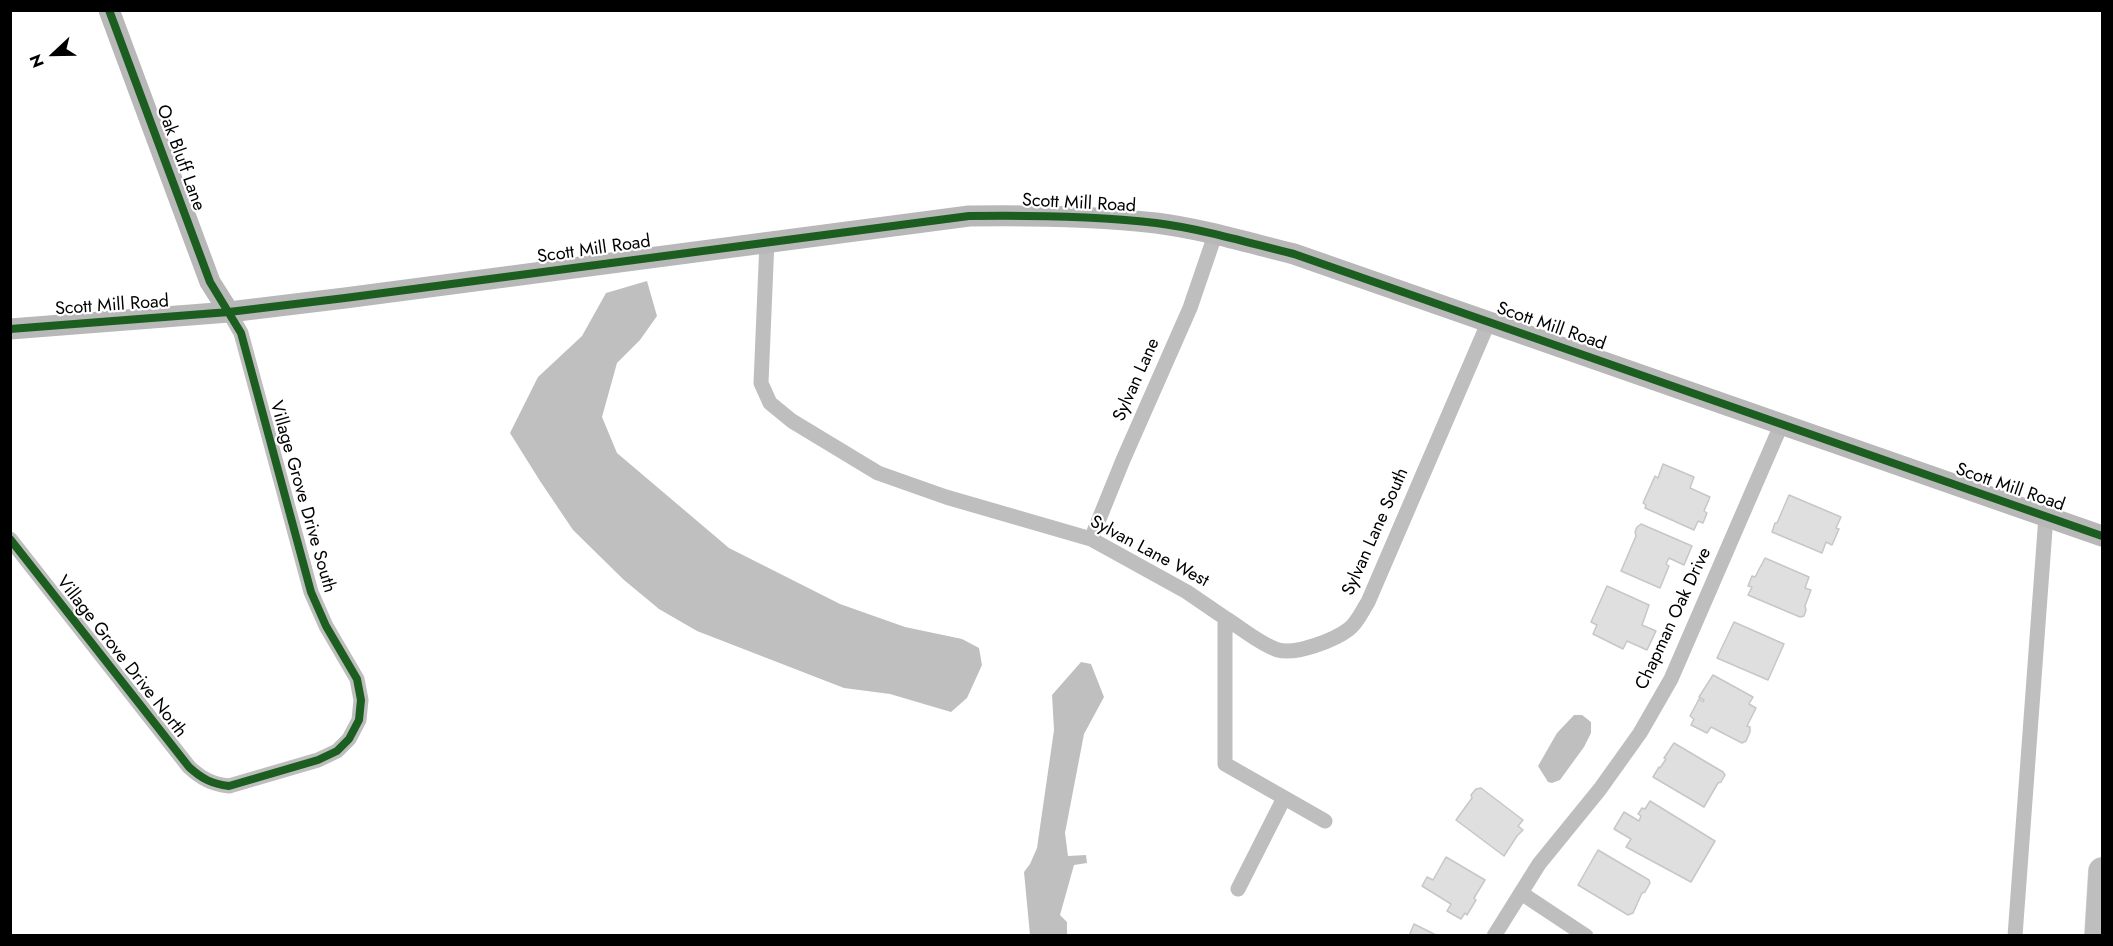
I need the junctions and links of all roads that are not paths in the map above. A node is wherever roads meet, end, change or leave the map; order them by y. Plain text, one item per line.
1 (109, 10) edge
2 (1215, 235) junction
3 (767, 241) junction
4 (228, 312) junction
5 (1489, 321) junction
6 (10, 329) edge
7 (1782, 423) junction
8 (2046, 516) junction
9 (2103, 536) edge
10 (10, 539) edge
11 (1091, 539) junction
12 (1225, 618) junction
13 (216, 784) joint
14 (1284, 798) junction
15 (1325, 821) dead end
16 (2103, 872) edge
17 (1238, 889) dead end
18 (1521, 893) junction
19 (1494, 936) edge
20 (1586, 936) edge
21 (2015, 936) edge
22 (2098, 936) edge

1 - 4 street, Oak Bluff Lane
2 - 3 street, Scott Mill Road
2 - 5 street, Scott Mill Road
2 - 11 street, Sylvan Lane
3 - 4 street, Scott Mill Road
3 - 11 street, Sylvan Lane West
4 - 6 street, Scott Mill Road
4 - 13 street, Village Grove Drive South
5 - 7 street, Scott Mill Road
5 - 12 street, Sylvan Lane South
7 - 8 street, Scott Mill Road
7 - 18 street, Chapman Oak Drive
8 - 9 street, Scott Mill Road
8 - 21 street
10 - 13 street, Village Grove Drive North
11 - 12 street, Sylvan Lane West
12 - 14 street
14 - 15 street
14 - 17 street
16 - 22 highway
18 - 19 street, Chapman Oak Drive
18 - 20 street

